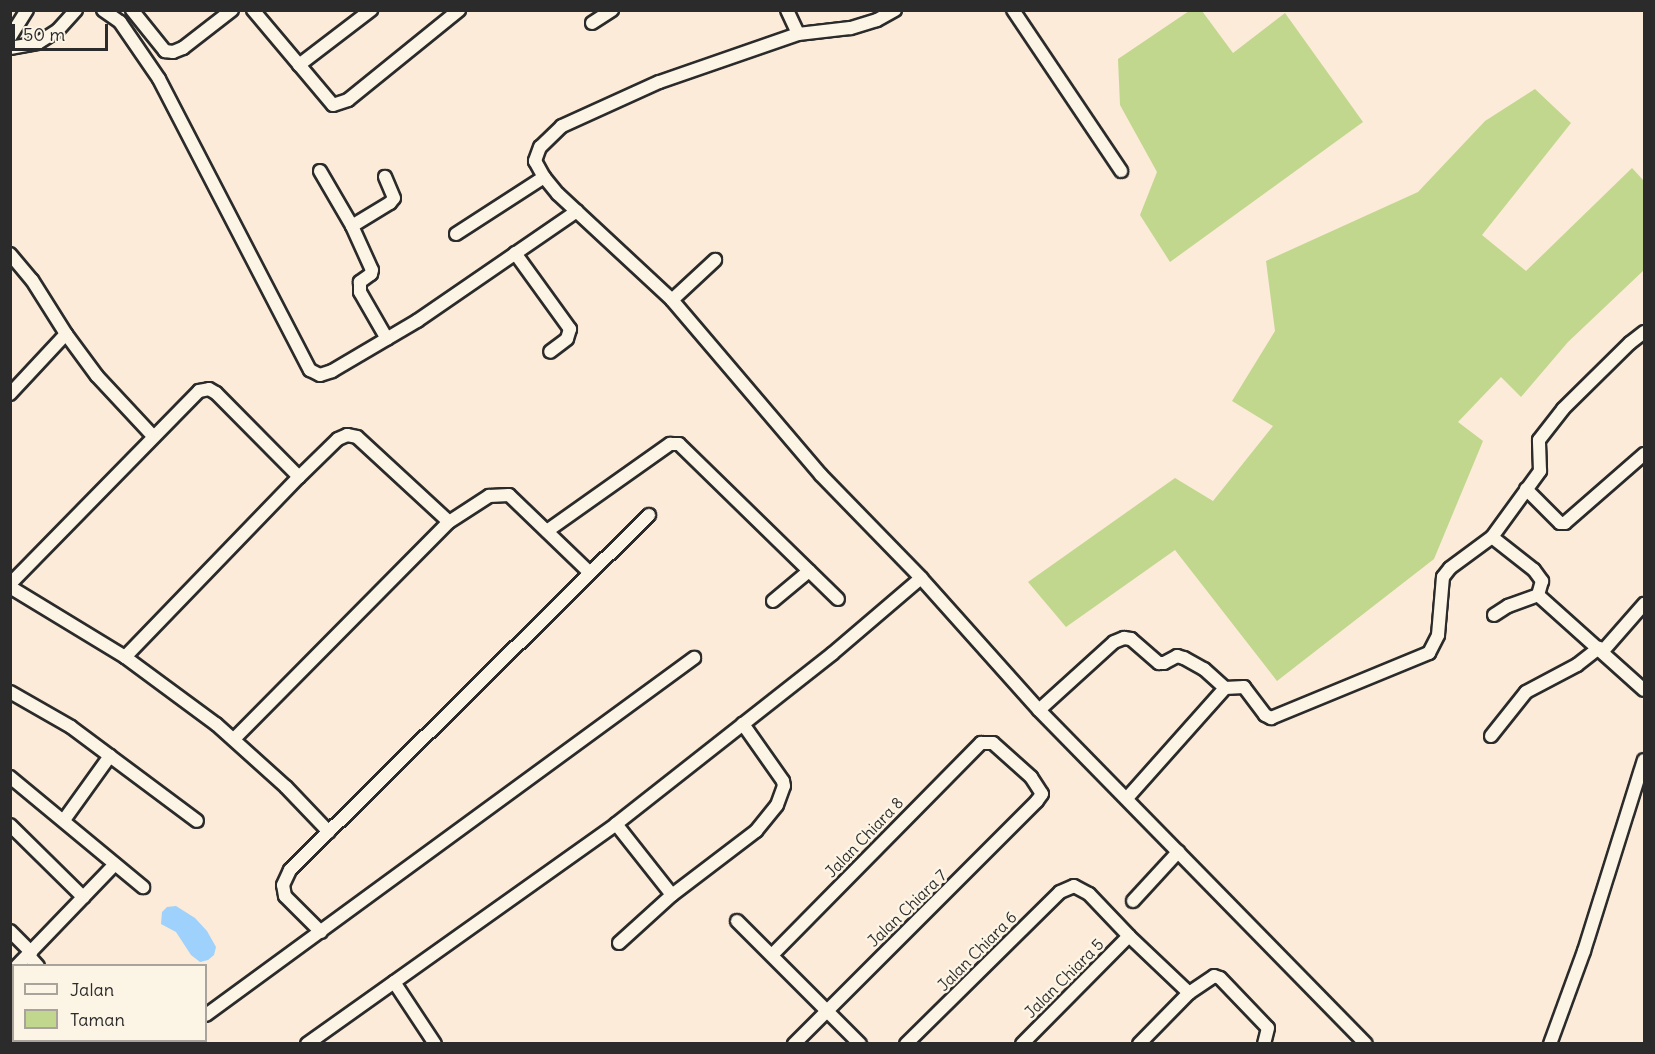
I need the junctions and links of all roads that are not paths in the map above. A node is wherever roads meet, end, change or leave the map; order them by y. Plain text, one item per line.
1 (27, 10) edge
2 (76, 10) edge
3 (104, 10) edge
4 (132, 10) edge
5 (232, 10) edge
6 (253, 10) edge
7 (371, 10) edge
8 (459, 10) edge
9 (612, 10) edge
10 (788, 10) edge
11 (895, 10) edge
12 (1013, 10) edge
13 (592, 23) dead end
14 (798, 34) junction
15 (10, 37) edge
16 (10, 48) edge
17 (299, 65) junction
18 (320, 171) dead end
19 (1121, 171) dead end
20 (386, 177) dead end
21 (544, 177) junction
22 (577, 211) junction
23 (352, 226) junction
24 (456, 234) dead end
25 (515, 253) junction
26 (10, 254) edge
27 (715, 260) dead end
28 (672, 300) junction
29 (1644, 332) edge
30 (66, 334) junction
31 (387, 339) junction
32 (550, 352) dead end
33 (10, 394) edge
34 (153, 436) junction
35 (1644, 454) edge
36 (299, 477) junction
37 (1526, 489) junction
38 (648, 515) dead end
39 (449, 522) junction
40 (547, 531) junction
41 (1492, 537) junction
42 (809, 572) junction
43 (590, 573) junction
44 (921, 578) junction
45 (10, 585) edge
46 (1538, 595) junction
47 (838, 599) dead end
48 (773, 601) dead end
49 (1644, 604) edge
50 (1494, 615) dead end
51 (1601, 650) junction
52 (125, 657) junction
53 (694, 658) dead end
54 (1226, 688) junction
55 (1644, 690) edge
56 (10, 692) edge
57 (1039, 710) junction
58 (743, 724) junction
59 (1491, 736) dead end
60 (234, 739) junction
61 (981, 743) joint
62 (110, 756) junction
63 (1644, 759) edge
64 (10, 777) edge
65 (1128, 797) junction
66 (64, 820) junction
67 (196, 821) dead end
68 (616, 824) junction
69 (10, 825) edge
70 (329, 832) junction
71 (1178, 852) junction
72 (116, 864) junction
73 (143, 887) dead end
74 (672, 895) junction
75 (83, 897) junction
76 (1133, 901) dead end
77 (737, 921) dead end
78 (10, 931) edge
79 (321, 932) junction
80 (1129, 936) junction
81 (619, 943) dead end
82 (29, 954) junction
83 (772, 955) junction
84 (19, 964) edge
85 (36, 964) edge
86 (394, 982) junction
87 (1189, 993) junction
88 (827, 1010) junction
89 (207, 1014) edge
90 (307, 1044) edge
91 (435, 1044) edge
92 (794, 1044) edge
93 (860, 1044) edge
94 (906, 1044) edge
95 (1022, 1044) edge
96 (1139, 1044) edge
97 (1264, 1044) edge
98 (1366, 1044) edge
99 (1550, 1044) edge

1 - 15 street
2 - 16 street
3 - 31 street
4 - 5 street
6 - 17 street
7 - 17 street
8 - 17 street
9 - 13 street
10 - 14 street
11 - 14 street
12 - 19 street
14 - 21 street
18 - 23 street
20 - 23 street
21 - 22 street
21 - 24 street
22 - 25 street
22 - 28 street
23 - 31 street
25 - 31 street
25 - 32 street
26 - 30 street
27 - 28 street
28 - 44 street
29 - 37 street
30 - 33 street
30 - 34 street
34 - 36 street
34 - 45 street
35 - 37 street
36 - 39 street
36 - 52 street
37 - 41 street
38 - 43 street
39 - 40 street
39 - 60 street
40 - 42 street
40 - 43 street
41 - 46 street
41 - 54 street
42 - 47 street
42 - 48 street
43 - 70 street
44 - 57 street
44 - 58 street
45 - 52 street
46 - 50 street
46 - 51 street
49 - 51 street
51 - 55 street
51 - 59 street
52 - 60 street
53 - 79 street
54 - 57 street
54 - 65 street
56 - 62 street
57 - 65 street
58 - 68 street
58 - 74 street
60 - 70 street
61 - 83 street, Jalan Chiara 8
61 - 88 street, Jalan Chiara 7
62 - 66 street
62 - 67 street
63 - 99 street
64 - 66 street
65 - 71 street
66 - 72 street
68 - 74 street
68 - 86 street
69 - 75 street
70 - 79 street
71 - 76 street
71 - 98 street
72 - 73 street
72 - 75 street
74 - 81 street
75 - 82 street
77 - 83 street
78 - 82 street
79 - 89 street
80 - 87 street
80 - 94 street, Jalan Chiara 6
80 - 95 street, Jalan Chiara 5
82 - 84 street
82 - 85 street
83 - 88 street
86 - 90 street
86 - 91 street
87 - 96 street
87 - 97 street
88 - 92 street, Jalan Chiara 7
88 - 93 street

